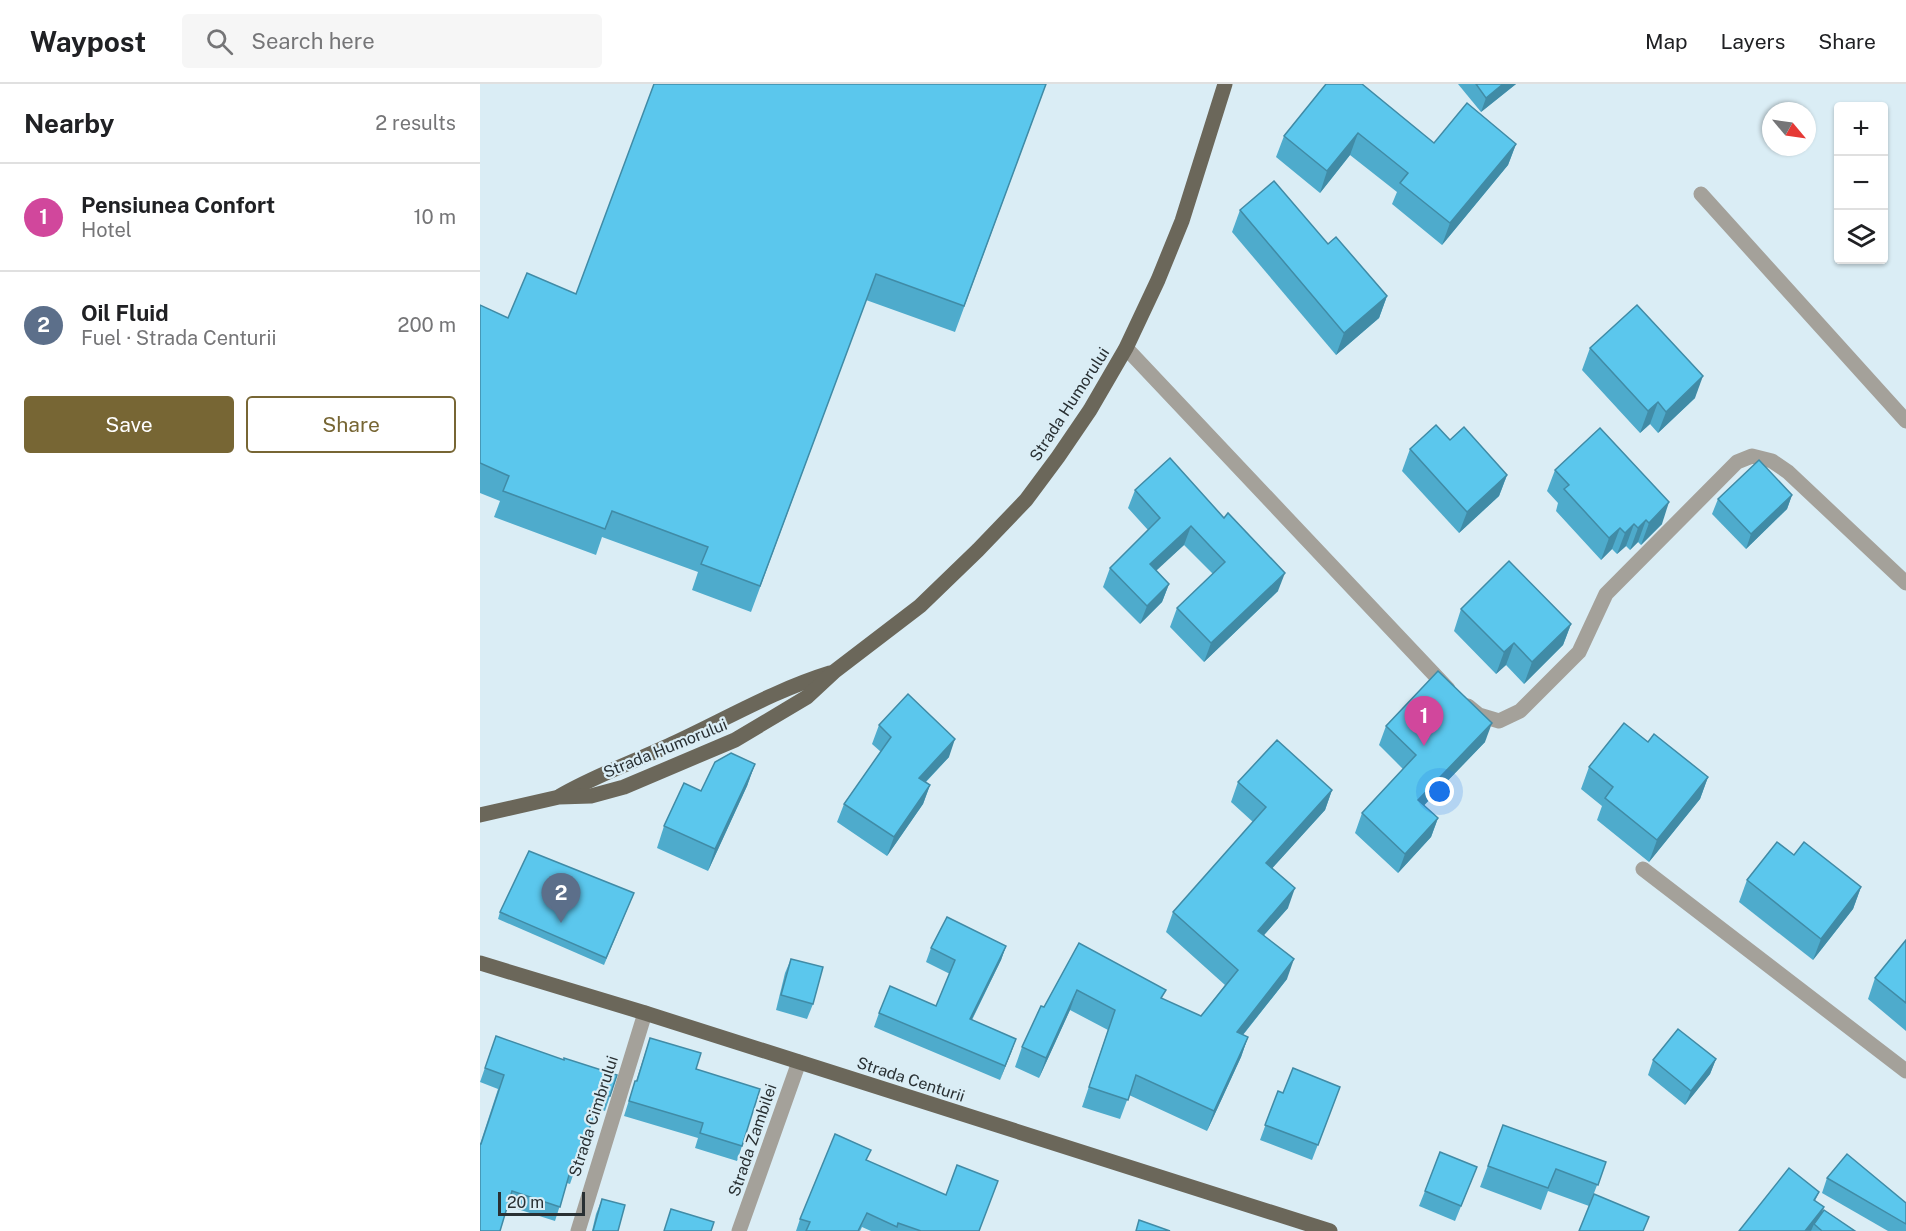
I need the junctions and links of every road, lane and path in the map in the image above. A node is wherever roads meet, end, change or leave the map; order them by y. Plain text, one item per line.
1 (1225, 84) edge
2 (1701, 194) dead end
3 (1126, 348) junction
4 (1906, 421) edge
5 (1906, 583) edge
6 (836, 671) junction
7 (559, 797) junction
8 (480, 815) edge
9 (1643, 869) dead end
10 (480, 963) edge
11 (645, 1013) junction
12 (799, 1062) junction
13 (1906, 1071) edge
14 (1324, 1230) edge
15 (578, 1231) edge
16 (740, 1231) edge

1 - 3 main road, Strada Humorului
2 - 4 street
3 - 5 street
3 - 6 main road, Strada Humorului
6 - 7 main road, Strada Humorului
6 - 7 main road, Strada Humorului
7 - 8 main road, Strada Humorului
9 - 13 street
10 - 11 main road, Strada Centurii
11 - 12 main road, Strada Centurii
11 - 15 street, Strada Cimbrului
12 - 14 main road, Strada Centurii
12 - 16 street, Strada Zambilei

